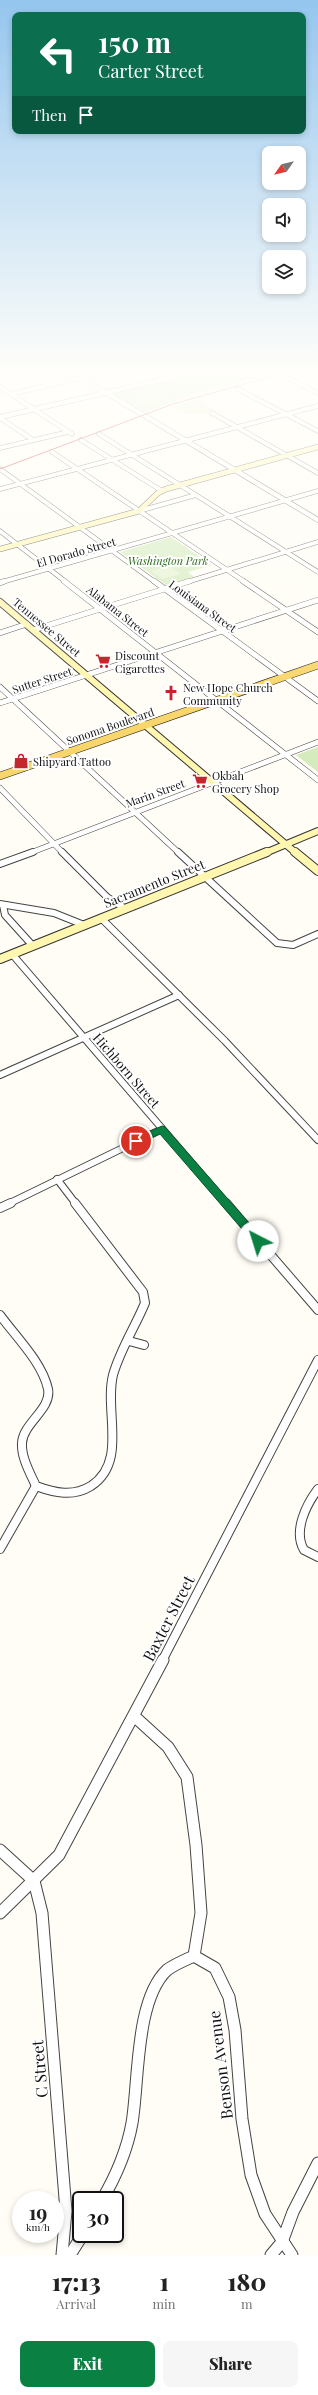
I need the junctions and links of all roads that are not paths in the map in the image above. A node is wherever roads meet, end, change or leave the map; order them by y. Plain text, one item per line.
1 (14, 479) edge
2 (38, 479) edge
3 (92, 479) edge
4 (143, 479) edge
5 (171, 479) edge
6 (201, 479) edge
7 (250, 479) edge
8 (20, 484) junction
9 (180, 485) junction
10 (0, 489) edge
11 (162, 491) junction
12 (318, 491) edge
13 (196, 495) junction
14 (286, 501) junction
15 (139, 511) junction
16 (230, 517) junction
17 (318, 520) edge
18 (79, 527) junction
19 (0, 530) edge
20 (172, 533) junction
21 (318, 542) edge
22 (17, 544) junction
23 (0, 549) edge
24 (112, 551) junction
25 (286, 552) junction
26 (48, 569) junction
27 (227, 570) junction
28 (318, 572) edge
29 (0, 583) edge
30 (164, 589) junction
31 (318, 600) edge
32 (1, 604) edge
33 (100, 609) junction
34 (285, 610) junction
35 (27, 624) junction
36 (33, 630) junction
37 (222, 631) junction
38 (318, 632) edge
39 (0, 633) edge
40 (155, 653) junction
41 (318, 665) edge
42 (87, 675) junction
43 (285, 677) junction
44 (0, 687) edge
45 (13, 699) junction
46 (218, 701) junction
47 (318, 701) edge
48 (0, 703) edge
49 (146, 725) junction
50 (318, 742) edge
51 (70, 752) junction
52 (286, 755) junction
53 (0, 776) edge
54 (318, 780) edge
55 (212, 783) junction
56 (0, 788) edge
57 (134, 812) junction
58 (318, 831) edge
59 (53, 843) junction
60 (284, 844) junction
61 (0, 864) edge
62 (318, 872) edge
63 (204, 876) junction
64 (1, 904) edge
65 (122, 910) junction
66 (104, 920) junction
67 (84, 925) junction
68 (318, 934) edge
69 (33, 946) junction
70 (12, 954) junction
71 (0, 959) edge
72 (179, 995) junction
73 (83, 1038) junction
74 (0, 1075) edge
75 (162, 1129) junction
76 (318, 1140) edge
77 (57, 1179) junction
78 (0, 1208) edge
79 (318, 1310) edge
80 (1, 1319) edge
81 (129, 1341) junction
82 (144, 1345) dead end
83 (318, 1360) edge
84 (36, 1486) junction
85 (318, 1489) edge
86 (0, 1549) edge
87 (318, 1557) edge
88 (134, 1716) junction
89 (0, 1850) edge
90 (34, 1881) junction
91 (0, 1913) edge
92 (194, 1956) junction
93 (318, 2163) edge
94 (106, 2191) edge
95 (282, 2242) junction
96 (77, 2243) edge
97 (62, 2255) edge
98 (70, 2255) edge
99 (272, 2255) edge
100 (292, 2255) edge

1 - 8 street, Louisiana Street
2 - 8 street
3 - 15 street
4 - 11 street
5 - 9 street
6 - 9 main road
7 - 14 street
8 - 10 street
8 - 18 street, Louisiana Street
9 - 11 main road
9 - 13 street
11 - 15 main road
12 - 14 street, El Dorado Street
13 - 15 street
13 - 16 street
14 - 16 street, El Dorado Street
14 - 17 street
15 - 18 main road
15 - 20 street
16 - 20 street, El Dorado Street
16 - 25 street
18 - 22 main road
18 - 24 street, Louisiana Street
19 - 22 street, Alabama Street
20 - 24 street, El Dorado Street
20 - 27 street
21 - 25 street
22 - 23 main road
22 - 26 street, Alabama Street
24 - 26 street, El Dorado Street
24 - 30 street, Louisiana Street
25 - 27 street
25 - 28 street
26 - 29 street, El Dorado Street
26 - 33 street, Alabama Street
27 - 30 street
27 - 34 street
30 - 33 street
30 - 37 street, Louisiana Street
31 - 34 street, Sutter Street
32 - 35 main road, Tennessee Street
33 - 36 street
33 - 40 street, Alabama Street
34 - 37 street, Sutter Street
34 - 38 street
35 - 36 main road, Tennessee Street
35 - 39 street
36 - 42 main road, Tennessee Street
37 - 40 street, Sutter Street
37 - 43 street, Louisiana Street
40 - 42 street, Sutter Street
40 - 46 street, Alabama Street
41 - 43 main road, Sonoma Boulevard
42 - 45 street, Sutter Street
42 - 49 main road, Tennessee Street
43 - 46 main road, Sonoma Boulevard
43 - 47 street, Louisiana Street
44 - 45 street
45 - 48 street, Sutter Street
45 - 51 street
46 - 49 main road, Sonoma Boulevard
46 - 52 street, Alabama Street
49 - 51 main road, Sonoma Boulevard
49 - 55 main road, Tennessee Street
50 - 52 street, Marin Street
51 - 53 main road, Sonoma Boulevard
51 - 57 street
52 - 54 street, Alabama Street
52 - 55 street, Marin Street
55 - 57 street, Marin Street
55 - 60 main road, Tennessee Street
56 - 59 street
57 - 59 street, Marin Street
57 - 63 street
58 - 60 main road, Sacramento Street
59 - 61 street, Marin Street
59 - 65 street
60 - 62 main road, Tennessee Street
60 - 63 main road, Sacramento Street
63 - 65 main road, Sacramento Street
63 - 68 street
64 - 67 street
64 - 69 street
65 - 66 main road, Sacramento Street
66 - 67 main road, Sacramento Street
66 - 72 street
67 - 69 main road, Sacramento Street
69 - 70 main road, Sacramento Street
70 - 71 main road, Sacramento Street
70 - 73 street, Hichborn Street
72 - 73 street
72 - 76 street
73 - 74 street
73 - 75 street, Hichborn Street
75 - 77 street
75 - 79 street, Hichborn Street
77 - 78 street
77 - 81 street
80 - 84 street
81 - 82 street
81 - 84 street
83 - 88 street, Baxter Street
84 - 86 street
85 - 87 street
88 - 90 street, Baxter Street
88 - 92 street
89 - 90 street
90 - 91 street, Baxter Street
90 - 97 street, C Street
92 - 94 street
92 - 95 street, Benson Avenue
93 - 95 street
95 - 99 street
95 - 100 street, Benson Avenue
96 - 98 street

